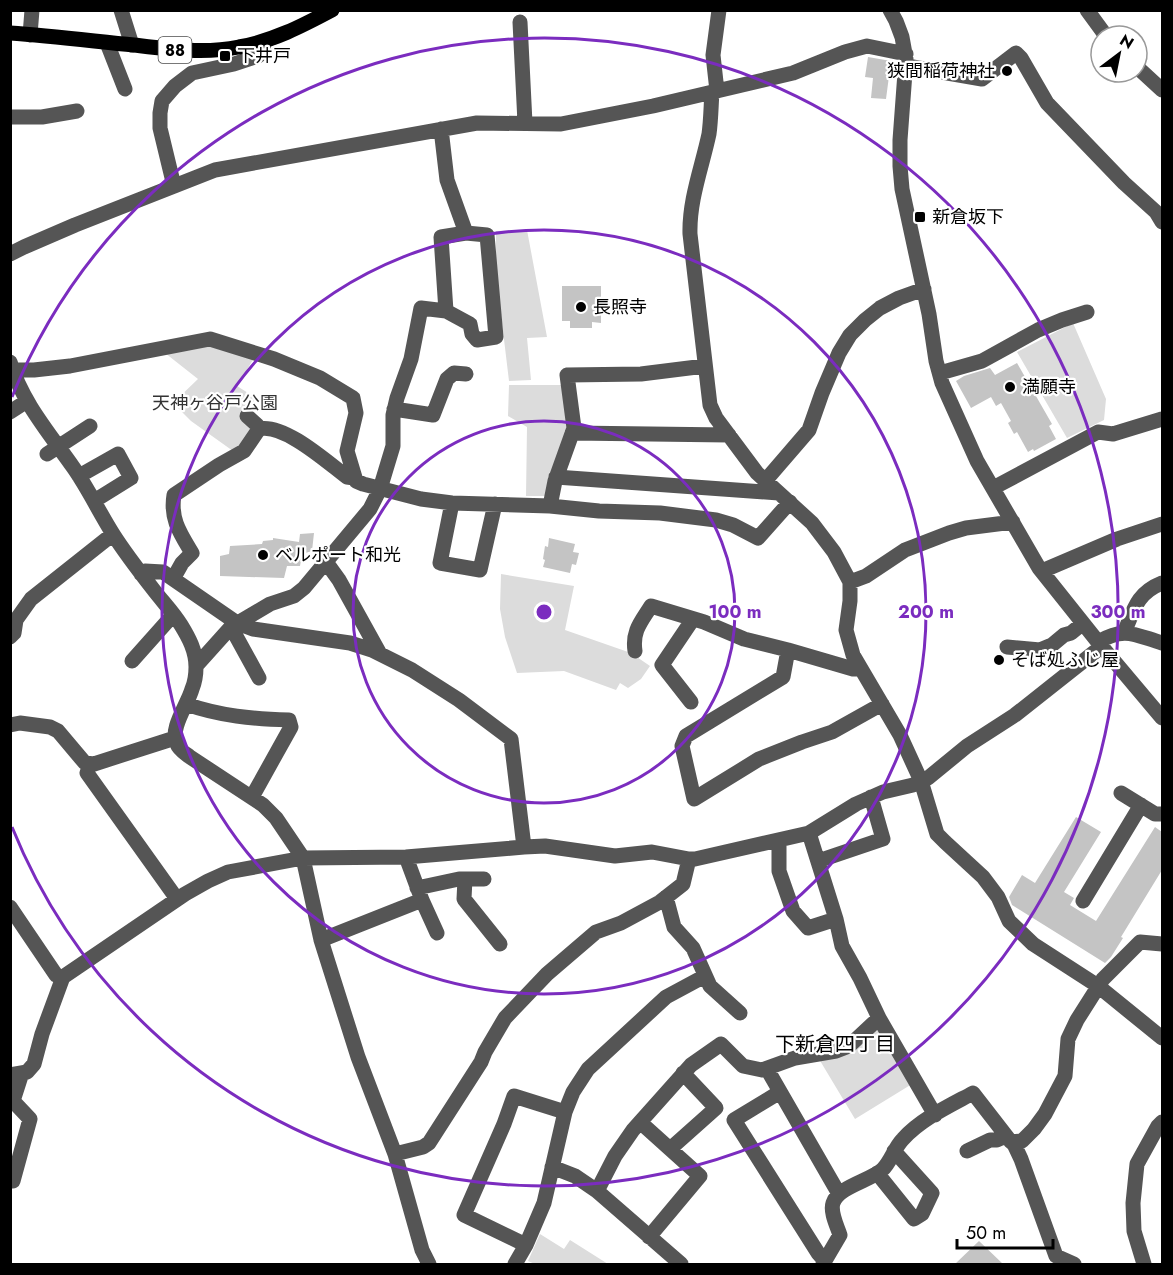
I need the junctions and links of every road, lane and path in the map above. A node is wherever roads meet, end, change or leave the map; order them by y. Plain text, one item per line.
1 (32, 10) edge
2 (121, 10) edge
3 (332, 10) edge
4 (719, 10) edge
5 (890, 10) edge
6 (1090, 11) edge
7 (520, 22) dead end
8 (1098, 24) edge
9 (10, 33) edge
10 (30, 35) junction
11 (262, 42) junction
12 (107, 43) junction
13 (132, 45) junction
14 (906, 60) junction
15 (1149, 78) edge
16 (125, 89) dead end
17 (1162, 90) edge
18 (714, 91) junction
19 (77, 111) dead end
20 (10, 117) edge
21 (525, 123) junction
22 (441, 129) junction
23 (174, 186) junction
24 (1162, 222) edge
25 (466, 233) junction
26 (10, 254) edge
27 (924, 289) junction
28 (446, 311) junction
29 (1087, 312) dead end
30 (12, 366) edge
31 (705, 366) junction
32 (466, 374) dead end
33 (940, 374) junction
34 (27, 401) junction
35 (394, 409) junction
36 (10, 412) edge
37 (247, 416) dead end
38 (1162, 419) edge
39 (90, 426) dead end
40 (259, 429) junction
41 (572, 433) junction
42 (729, 435) junction
43 (53, 450) junction
44 (80, 476) junction
45 (556, 477) junction
46 (354, 478) junction
47 (765, 481) junction
48 (993, 488) junction
49 (380, 489) junction
50 (784, 497) junction
51 (94, 501) junction
52 (452, 503) junction
53 (495, 504) junction
54 (550, 506) junction
55 (1012, 522) junction
56 (1162, 524) edge
57 (112, 534) junction
58 (326, 562) junction
59 (1042, 571) junction
60 (141, 574) junction
61 (172, 579) junction
62 (850, 582) junction
63 (1162, 583) edge
64 (174, 615) junction
65 (693, 619) junction
66 (1082, 624) junction
67 (234, 625) junction
68 (1124, 633) junction
69 (10, 638) edge
70 (1162, 643) edge
71 (1100, 645) junction
72 (1007, 647) dead end
73 (788, 650) junction
74 (635, 651) dead end
75 (380, 654) junction
76 (132, 661) dead end
77 (196, 666) junction
78 (861, 669) junction
79 (260, 678) dead end
80 (691, 702) dead end
81 (186, 704) junction
82 (882, 704) junction
83 (1162, 718) edge
84 (10, 725) edge
85 (175, 738) junction
86 (90, 764) junction
87 (921, 781) junction
88 (1121, 793) dead end
89 (252, 797) junction
90 (871, 797) junction
91 (1142, 805) junction
92 (1162, 814) edge
93 (808, 833) junction
94 (779, 840) junction
95 (524, 847) junction
96 (405, 857) junction
97 (303, 858) junction
98 (689, 859) junction
99 (818, 861) junction
100 (465, 879) junction
101 (484, 879) dead end
102 (420, 894) junction
103 (666, 897) junction
104 (177, 899) junction
105 (1083, 901) dead end
106 (11, 907) edge
107 (836, 919) junction
108 (437, 933) dead end
109 (321, 940) junction
110 (500, 944) dead end
111 (1162, 944) edge
112 (705, 976) junction
113 (63, 977) junction
114 (1098, 986) junction
115 (741, 1013) dead end
116 (879, 1018) junction
117 (1162, 1038) edge
118 (767, 1069) junction
119 (16, 1074) edge
120 (682, 1074) junction
121 (780, 1092) junction
122 (565, 1112) junction
123 (935, 1115) junction
124 (640, 1122) junction
125 (1162, 1122) edge
126 (1010, 1139) junction
127 (670, 1149) junction
128 (894, 1151) junction
129 (967, 1151) dead end
130 (395, 1154) junction
131 (552, 1167) junction
132 (877, 1173) junction
133 (13, 1181) dead end
134 (597, 1191) junction
135 (839, 1194) junction
136 (649, 1237) junction
137 (526, 1245) junction
138 (1138, 1261) edge
139 (824, 1263) edge
140 (429, 1264) edge
141 (516, 1264) edge
142 (681, 1264) edge
143 (1074, 1264) edge

1 - 10 street
2 - 13 street
3 - 11 main road, 88
4 - 18 street
5 - 14 street
6 - 8 street
7 - 21 street
9 - 10 main road, 88
10 - 12 main road, 88
11 - 13 main road, 88
11 - 23 street
12 - 13 main road, 88
12 - 16 street
14 - 18 street
14 - 24 street
14 - 27 street
15 - 17 street
18 - 21 street
18 - 31 street
19 - 20 street
21 - 22 street
22 - 23 street
22 - 25 street
23 - 26 street
25 - 28 street
25 - 28 street
27 - 33 street
27 - 47 street
28 - 35 street
29 - 33 street
30 - 34 street
30 - 46 street
31 - 41 street
31 - 42 street
32 - 35 street
33 - 48 street
34 - 36 street
34 - 43 street
35 - 49 street
37 - 40 street
38 - 48 street
39 - 43 street
40 - 46 street
40 - 61 street
41 - 42 street
41 - 45 street
42 - 47 street
43 - 44 street
44 - 51 street
44 - 51 street
45 - 50 street
45 - 54 street
46 - 49 street
47 - 50 street
48 - 55 street
49 - 52 street
49 - 58 street
50 - 54 street
50 - 62 street
51 - 57 street
52 - 53 street
52 - 53 street
53 - 54 street
55 - 59 street
55 - 62 street
56 - 59 street
57 - 60 street
57 - 69 street
58 - 67 street
58 - 75 street
59 - 66 street
60 - 61 street
60 - 64 street
61 - 67 street
62 - 78 street
63 - 68 street
64 - 76 street
64 - 77 street
65 - 73 street
65 - 74 street
65 - 80 street
66 - 71 street
66 - 72 street
67 - 75 street
67 - 77 street
67 - 79 street
68 - 70 street
68 - 71 street
71 - 83 street
71 - 87 street
73 - 78 street
73 - 82 street
75 - 95 street
77 - 81 street
78 - 82 street
81 - 85 street
81 - 89 street
82 - 87 street
84 - 86 street
85 - 86 street
85 - 89 street
86 - 104 street
87 - 90 street
87 - 114 street
88 - 91 street
89 - 97 street
90 - 93 street
90 - 99 street
91 - 92 street
91 - 105 street
93 - 94 street
93 - 99 street
94 - 98 street
94 - 107 street
95 - 96 street
95 - 98 street
96 - 97 street
96 - 102 street
97 - 104 street
97 - 109 street
98 - 103 street
99 - 107 street
100 - 101 street
100 - 102 street
100 - 110 street
102 - 108 street
102 - 109 street
103 - 112 street
103 - 130 street
104 - 113 street
106 - 113 street
107 - 116 street
109 - 130 street
111 - 114 street
112 - 115 street
112 - 122 street
113 - 119 street
114 - 117 street
114 - 126 street
116 - 118 street
116 - 123 street
118 - 120 street
118 - 121 street
119 - 133 street
120 - 124 street
120 - 127 street
121 - 135 street
121 - 139 street
122 - 131 street
122 - 137 street
123 - 126 street
123 - 128 street
124 - 127 street
124 - 134 street
125 - 138 street
126 - 129 street
126 - 143 street
127 - 136 street
128 - 132 street
128 - 132 street
130 - 140 street
131 - 134 street
131 - 137 street
132 - 135 street
134 - 136 street
135 - 139 street
136 - 142 street
137 - 141 street

